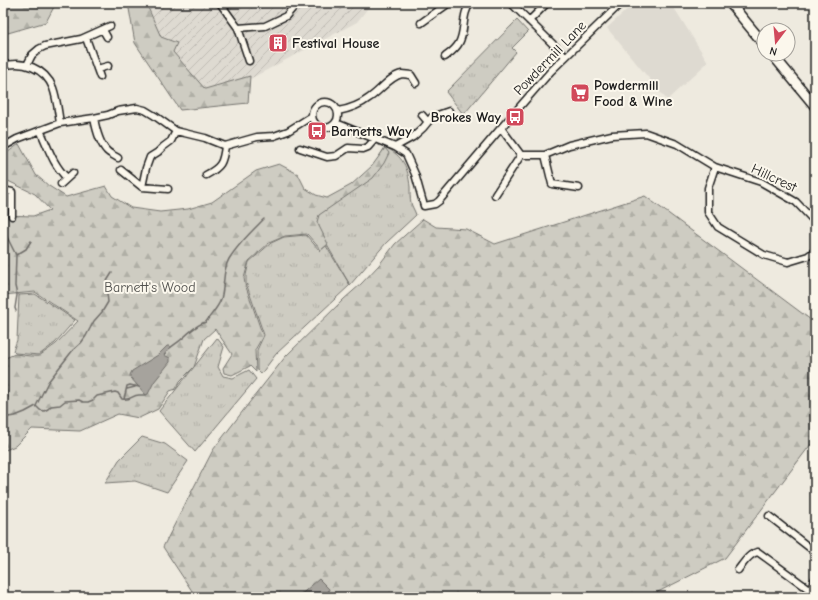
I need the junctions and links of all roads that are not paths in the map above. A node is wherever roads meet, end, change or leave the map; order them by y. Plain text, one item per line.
1 (220, 3) edge
2 (297, 3) edge
3 (449, 3) edge
4 (511, 3) edge
5 (547, 3) edge
6 (621, 3) edge
7 (730, 3) edge
8 (468, 4) edge
9 (529, 21) junction
10 (421, 23) dead end
11 (110, 26) dead end
12 (238, 28) junction
13 (103, 30) junction
14 (756, 34) edge
15 (107, 37) dead end
16 (86, 38) junction
17 (445, 56) dead end
18 (565, 56) junction
19 (249, 61) dead end
20 (779, 62) edge
21 (27, 65) junction
22 (3, 66) edge
23 (108, 66) dead end
24 (97, 69) junction
25 (100, 77) dead end
26 (416, 83) dead end
27 (815, 106) edge
28 (338, 111) junction
29 (448, 111) dead end
30 (422, 115) dead end
31 (312, 116) junction
32 (94, 118) junction
33 (428, 122) junction
34 (60, 123) junction
35 (336, 123) junction
36 (501, 128) junction
37 (40, 130) junction
38 (176, 131) junction
39 (374, 139) junction
40 (225, 146) junction
41 (3, 147) edge
42 (395, 147) junction
43 (300, 148) dead end
44 (521, 155) junction
45 (545, 155) junction
46 (118, 158) dead end
47 (715, 167) junction
48 (120, 170) dead end
49 (73, 173) dead end
50 (206, 175) dead end
51 (67, 178) junction
52 (61, 184) dead end
53 (142, 187) junction
54 (579, 188) dead end
55 (168, 189) dead end
56 (3, 190) edge
57 (495, 195) dead end
58 (12, 216) dead end
59 (815, 222) edge
60 (815, 251) edge
61 (769, 516) dead end
62 (815, 552) edge
63 (738, 570) dead end
64 (815, 579) edge
65 (810, 590) junction
66 (806, 597) edge

1 - 12 street
2 - 12 street
3 - 10 street
4 - 9 street
5 - 9 street
6 - 18 street, Powdermill Lane
7 - 14 street
8 - 17 street
9 - 18 street
11 - 13 street
12 - 19 street
13 - 15 street
13 - 16 street
16 - 21 street
16 - 24 street
18 - 36 street, Powdermill Lane
20 - 27 street
21 - 22 street
21 - 34 street
23 - 24 street
24 - 25 street
26 - 28 street
28 - 31 street
28 - 35 street
29 - 33 street
30 - 33 street
31 - 35 street
31 - 40 street
32 - 34 street
32 - 38 street
32 - 46 street
33 - 42 street
34 - 37 street
35 - 39 street, Powdermill Lane
36 - 42 street, Powdermill Lane
36 - 44 street
37 - 41 street
37 - 51 street
38 - 40 street
38 - 53 street
39 - 42 street, Powdermill Lane
39 - 43 street
40 - 50 street
44 - 45 street
44 - 57 street
45 - 47 street
45 - 54 street
47 - 59 street, Hillcrest
47 - 60 street
48 - 53 street
49 - 51 street
51 - 52 street
53 - 55 street
56 - 58 street
61 - 62 street
63 - 65 street
64 - 65 street
65 - 66 street

